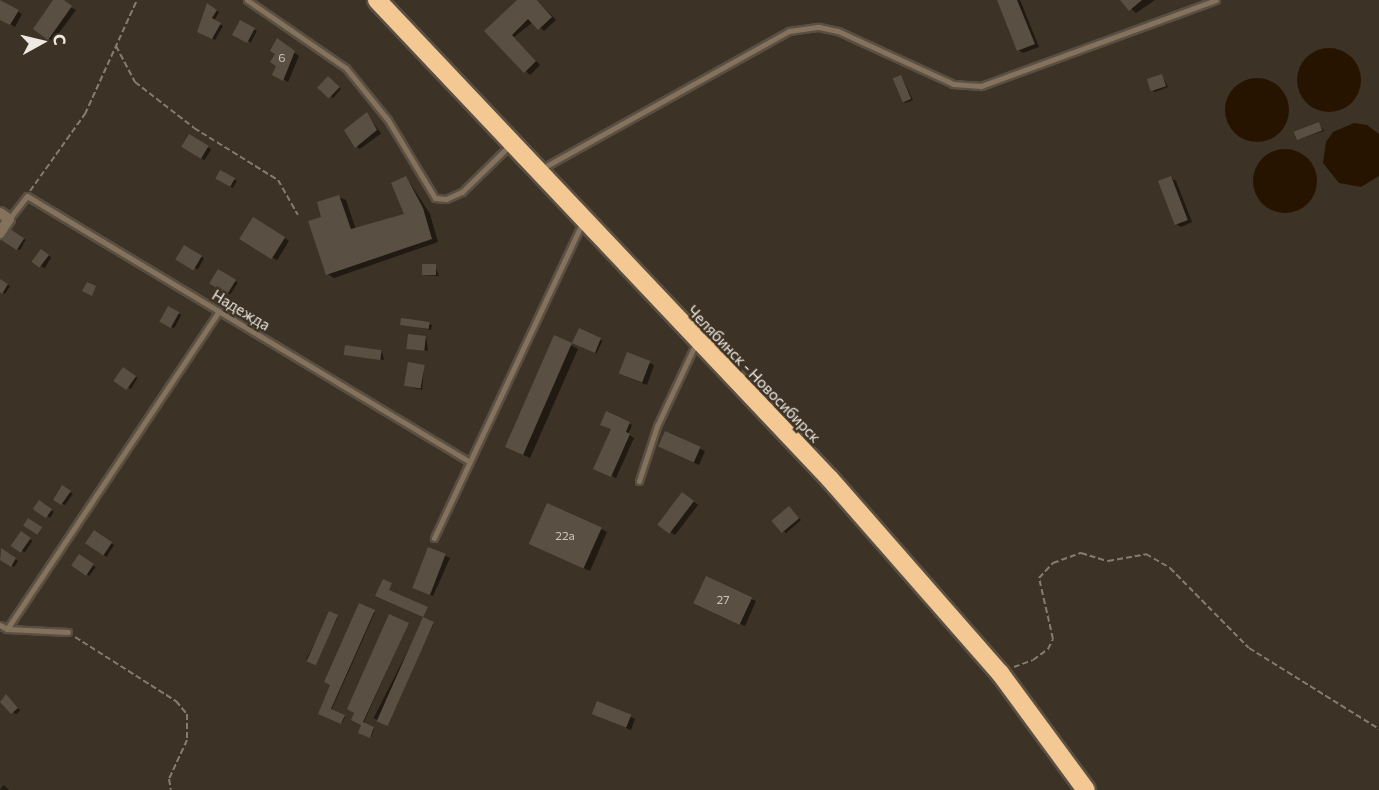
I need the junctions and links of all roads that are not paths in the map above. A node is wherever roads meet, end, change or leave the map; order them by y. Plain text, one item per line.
1 (247, 0) edge
2 (377, 0) edge
3 (1216, 0) edge
4 (512, 144) junction
5 (537, 171) junction
6 (4, 216) edge
7 (583, 220) junction
8 (0, 232) edge
9 (219, 311) junction
10 (697, 341) junction
11 (468, 461) junction
12 (639, 481) dead end
13 (434, 538) dead end
14 (0, 625) edge
15 (6, 629) junction
16 (68, 632) road end
17 (1086, 790) edge

1 - 4 lane
2 - 4 highway, Челябинск - Новосибирск
3 - 5 lane
4 - 5 highway, Челябинск - Новосибирск
5 - 7 highway, Челябинск - Новосибирск
6 - 8 street
6 - 9 lane, Надежда
7 - 10 highway, Челябинск - Новосибирск
7 - 11 lane
9 - 11 lane, Надежда
9 - 15 lane
10 - 12 lane
10 - 17 highway, Челябинск - Новосибирск
11 - 13 lane
14 - 15 lane
15 - 16 lane

